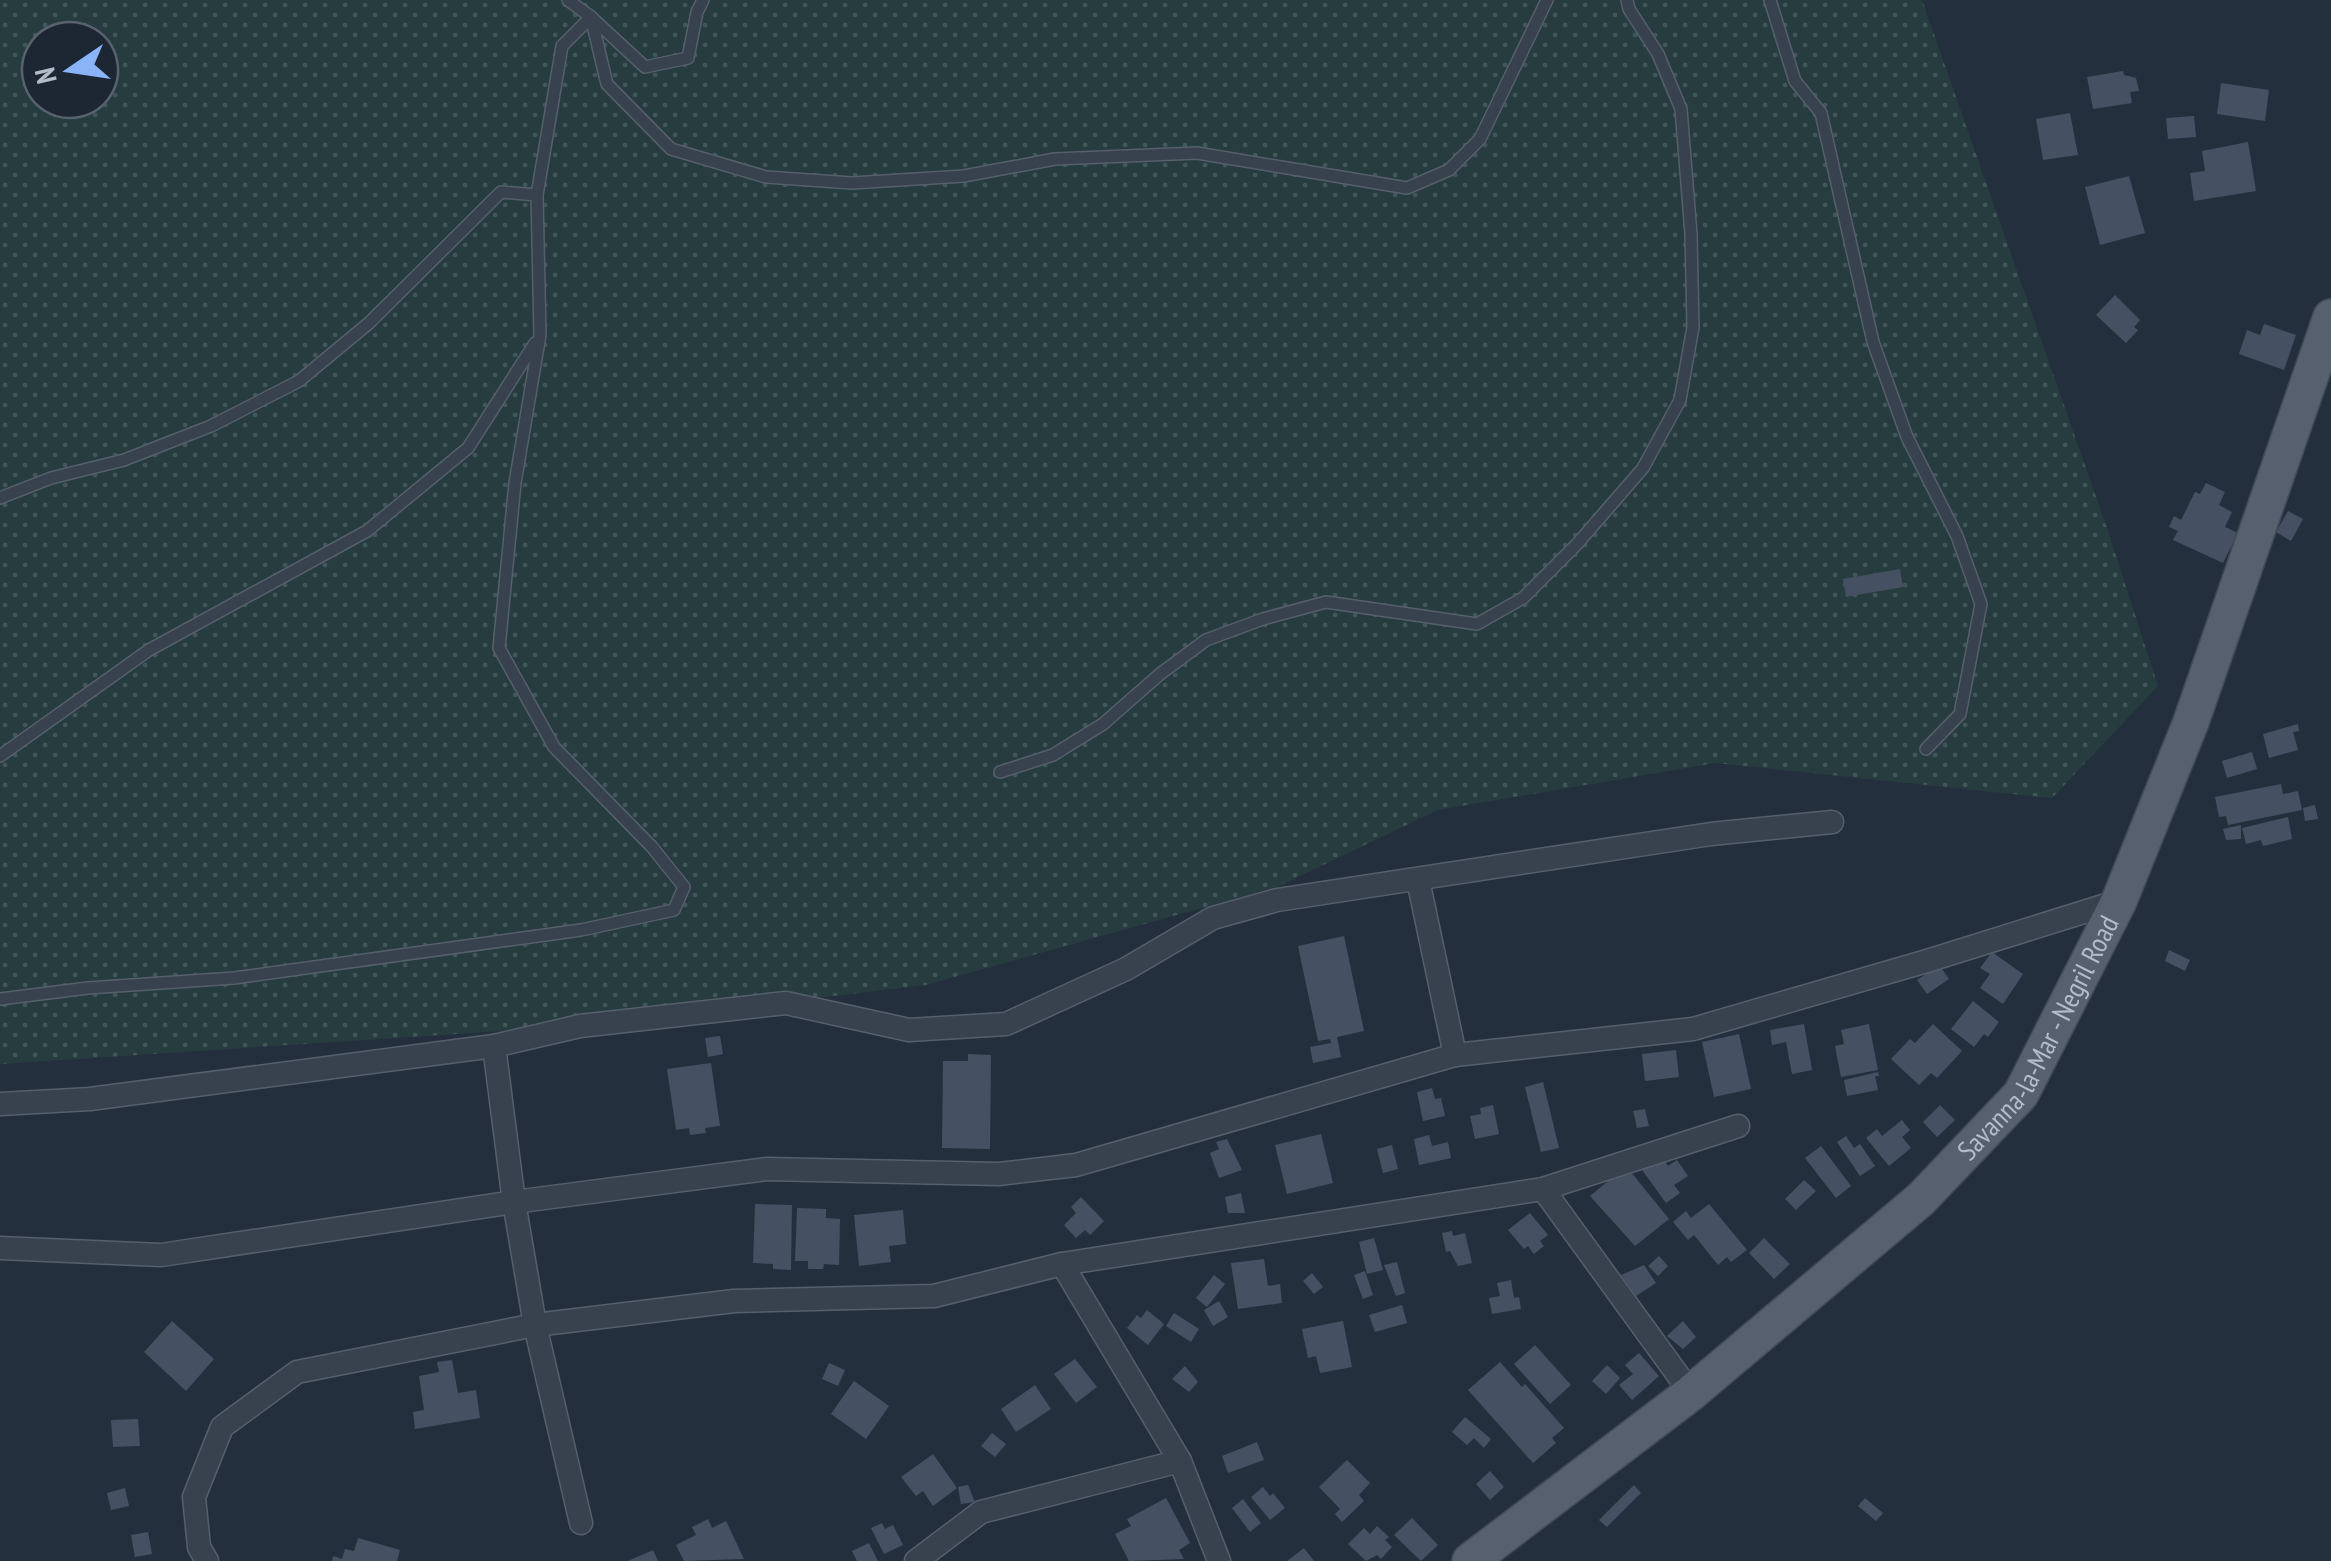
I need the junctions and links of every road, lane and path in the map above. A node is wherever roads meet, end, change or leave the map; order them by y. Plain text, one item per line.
1 (568, 0) edge
2 (703, 0) edge
3 (1547, 0) edge
4 (1627, 0) edge
5 (1770, 0) edge
6 (591, 17) junction
7 (536, 195) junction
8 (2331, 317) edge
9 (540, 335) junction
10 (0, 498) edge
11 (1926, 749) dead end
12 (0, 756) edge
13 (1000, 772) dead end
14 (1832, 822) dead end
15 (1418, 880) junction
16 (2119, 901) junction
17 (0, 999) edge
18 (494, 1046) junction
19 (1455, 1055) junction
20 (0, 1104) edge
21 (1738, 1126) dead end
22 (1543, 1189) junction
23 (514, 1202) junction
24 (0, 1248) edge
25 (1062, 1264) junction
26 (535, 1325) junction
27 (1691, 1393) junction
28 (1180, 1461) junction
29 (582, 1523) dead end
30 (207, 1561) edge
31 (916, 1561) edge
32 (1219, 1561) edge
33 (1470, 1561) edge

1 - 6 lane
2 - 6 lane
3 - 6 lane
4 - 13 lane
5 - 11 lane
6 - 7 lane
7 - 9 lane
7 - 10 lane
8 - 16 main road, Savanna-la-Mar - Negril Road
9 - 12 lane
9 - 17 lane
14 - 15 street
15 - 18 street
15 - 19 street
16 - 19 street
16 - 27 main road, Savanna-la-Mar - Negril Road
18 - 20 street
18 - 23 street
19 - 23 street
21 - 22 street
22 - 25 street
22 - 27 street
23 - 24 street
23 - 26 street
25 - 26 street
25 - 28 street
26 - 29 street
26 - 30 street
27 - 33 main road, Savanna-la-Mar - Negril Road
28 - 31 street
28 - 32 street

